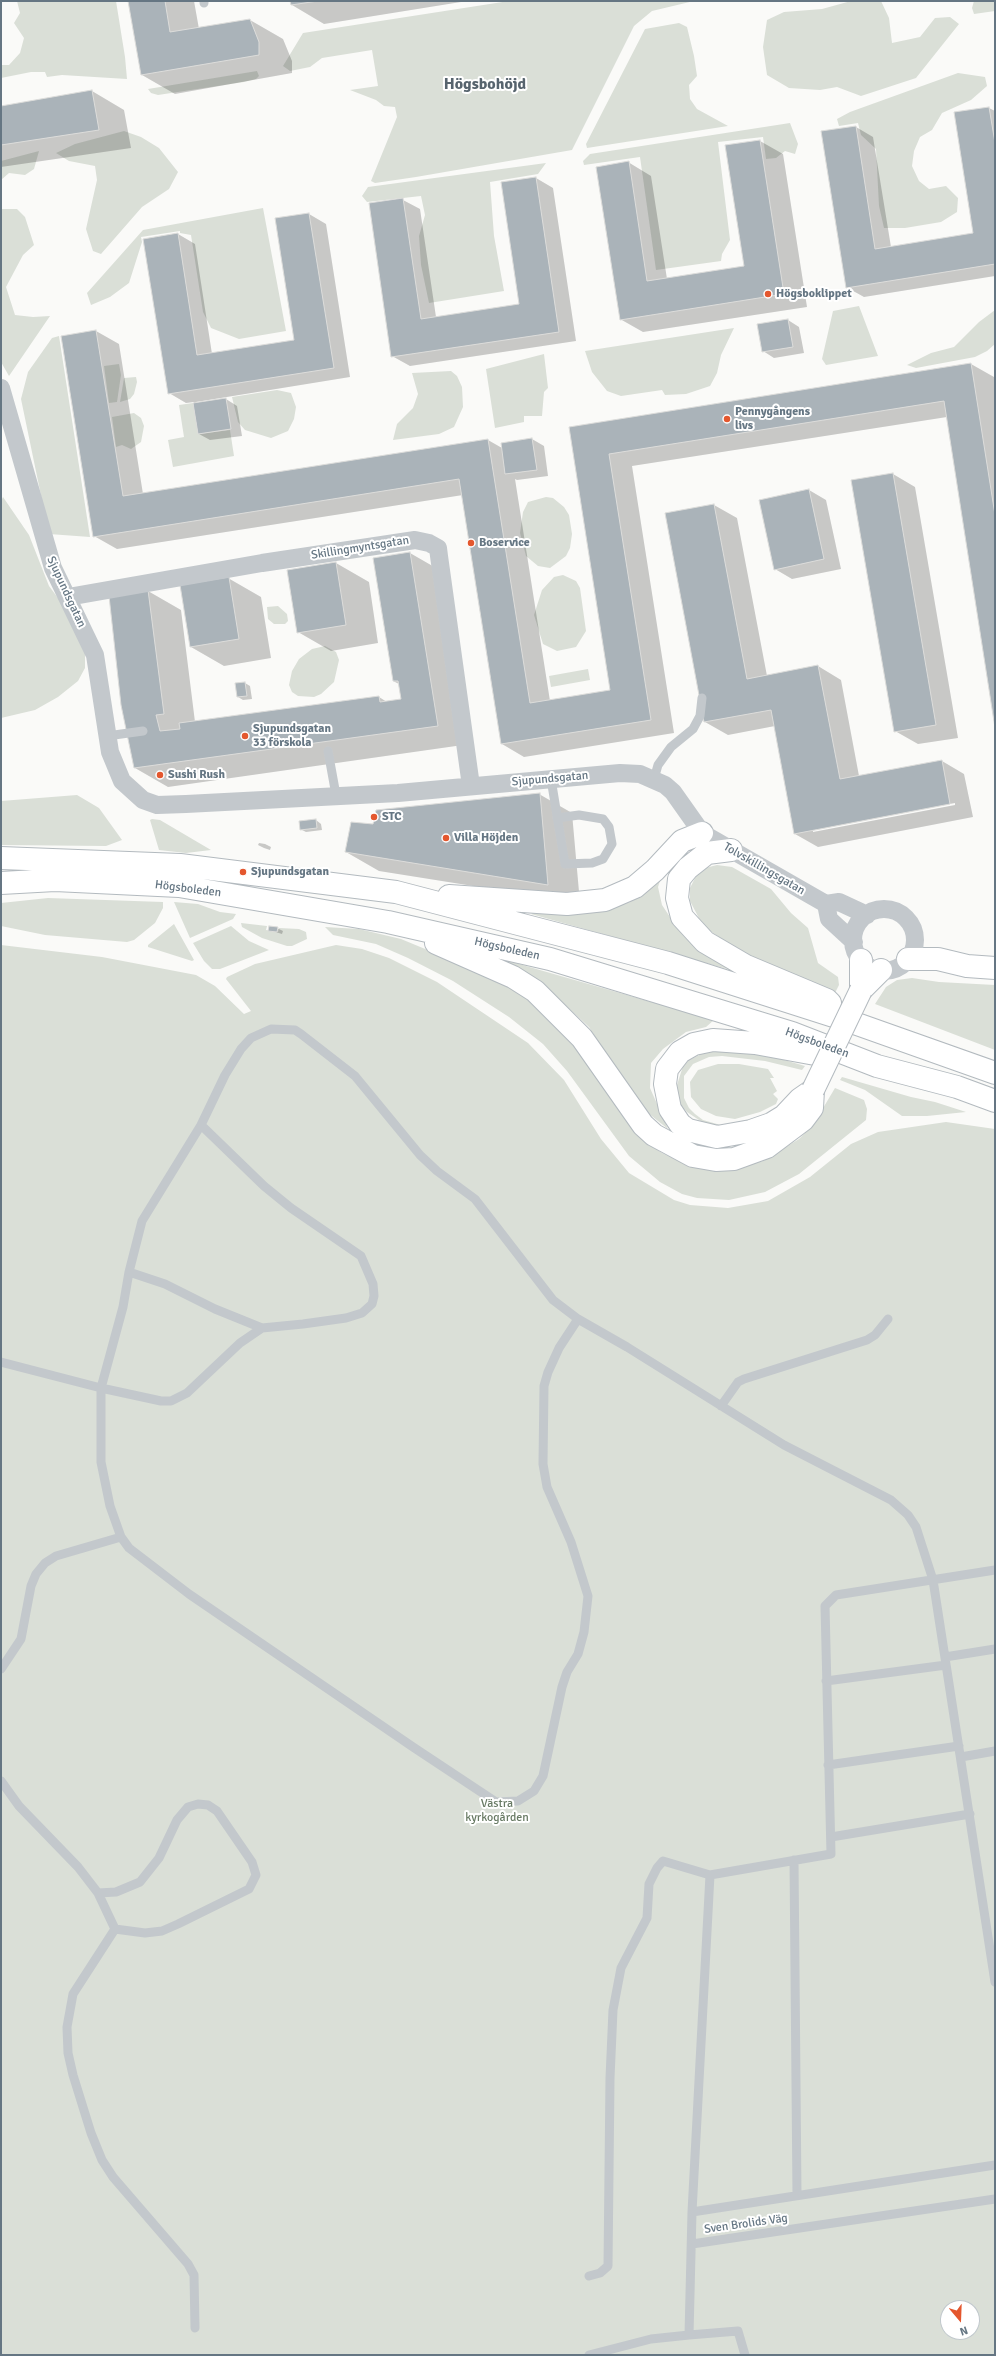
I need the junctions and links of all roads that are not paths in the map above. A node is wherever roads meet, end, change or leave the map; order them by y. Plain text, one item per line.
1 (3, 396) edge
2 (68, 597) junction
3 (702, 698) dead end
4 (143, 731) dead end
5 (107, 736) junction
6 (328, 751) dead end
7 (551, 778) junction
8 (654, 779) junction
9 (471, 786) junction
10 (336, 796) junction
11 (557, 818) junction
12 (702, 833) junction
13 (731, 850) junction
14 (1, 858) edge
15 (55, 880) junction
16 (1, 883) edge
17 (1, 890) edge
18 (396, 892) junction
19 (826, 904) junction
20 (867, 915) junction
21 (388, 922) junction
22 (857, 951) junction
23 (911, 951) junction
24 (995, 968) edge
25 (881, 970) junction
26 (861, 990) junction
27 (840, 1018) junction
28 (878, 1066) junction
29 (995, 1073) edge
30 (813, 1090) junction
31 (995, 1101) edge
32 (200, 1125) junction
33 (129, 1272) junction
34 (578, 1319) junction
35 (888, 1319) dead end
36 (262, 1328) junction
37 (1, 1362) edge
38 (101, 1388) junction
39 (721, 1406) junction
40 (121, 1537) junction
41 (995, 1570) edge
42 (933, 1580) junction
43 (995, 1649) edge
44 (946, 1661) junction
45 (1, 1669) edge
46 (826, 1681) junction
47 (959, 1746) junction
48 (995, 1751) edge
49 (961, 1757) junction
50 (828, 1765) junction
51 (1, 1781) edge
52 (970, 1814) junction
53 (831, 1837) junction
54 (794, 1860) junction
55 (710, 1875) junction
56 (98, 1893) junction
57 (115, 1929) junction
58 (995, 1982) edge
59 (995, 2165) edge
60 (797, 2195) junction
61 (995, 2199) edge
62 (692, 2212) junction
63 (692, 2244) junction
64 (590, 2276) dead end
65 (195, 2328) dead end
66 (689, 2335) junction
67 (589, 2355) edge
68 (745, 2355) edge

1 - 2 street, Sjupundsgatan
2 - 5 street, Sjupundsgatan
2 - 9 street, Skillingmyntsgatan
3 - 8 lane
4 - 5 lane
5 - 10 street, Sjupundsgatan
6 - 10 lane
7 - 8 street, Sjupundsgatan
7 - 9 street, Sjupundsgatan
7 - 11 lane
8 - 12 street, Sjupundsgatan
9 - 10 street, Sjupundsgatan
11 - 11 lane
12 - 13 street, Tolvskillingsgatan
12 - 18 main road
13 - 19 street, Tolvskillingsgatan
13 - 27 main road
14 - 18 main road, Högsboleden
15 - 16 main road, Högsboleden
15 - 17 main road
15 - 21 main road, Högsboleden
18 - 27 main road, Högsboleden
19 - 20 street, Tolvskillingsgatan
19 - 22 street
20 - 22 street
20 - 23 street
21 - 28 main road, Högsboleden
21 - 30 main road
22 - 25 street
22 - 26 main road
23 - 24 main road
23 - 25 street
25 - 26 main road
26 - 30 main road, bridge
27 - 29 main road, Högsboleden
28 - 30 main road
28 - 31 main road, Högsboleden
32 - 33 lane
32 - 34 lane
32 - 36 lane
33 - 36 lane
33 - 38 lane
34 - 39 lane
34 - 40 lane
35 - 39 lane
36 - 38 lane
37 - 38 lane
38 - 40 lane
39 - 42 lane
40 - 45 lane
41 - 42 lane
42 - 44 lane
42 - 46 lane
43 - 44 lane
44 - 46 lane
44 - 47 lane
46 - 50 lane
47 - 49 lane
47 - 50 lane
48 - 49 lane
49 - 52 lane
50 - 53 lane
51 - 56 lane
52 - 53 lane
52 - 58 lane
53 - 54 lane
54 - 55 lane
54 - 60 lane
55 - 62 lane
55 - 64 lane
56 - 57 lane
56 - 57 lane
57 - 65 lane
59 - 60 lane
60 - 62 lane
61 - 63 lane, Sven Brolids Väg
62 - 63 lane
63 - 66 lane, Sven Brolids Väg
66 - 67 lane
66 - 68 lane

